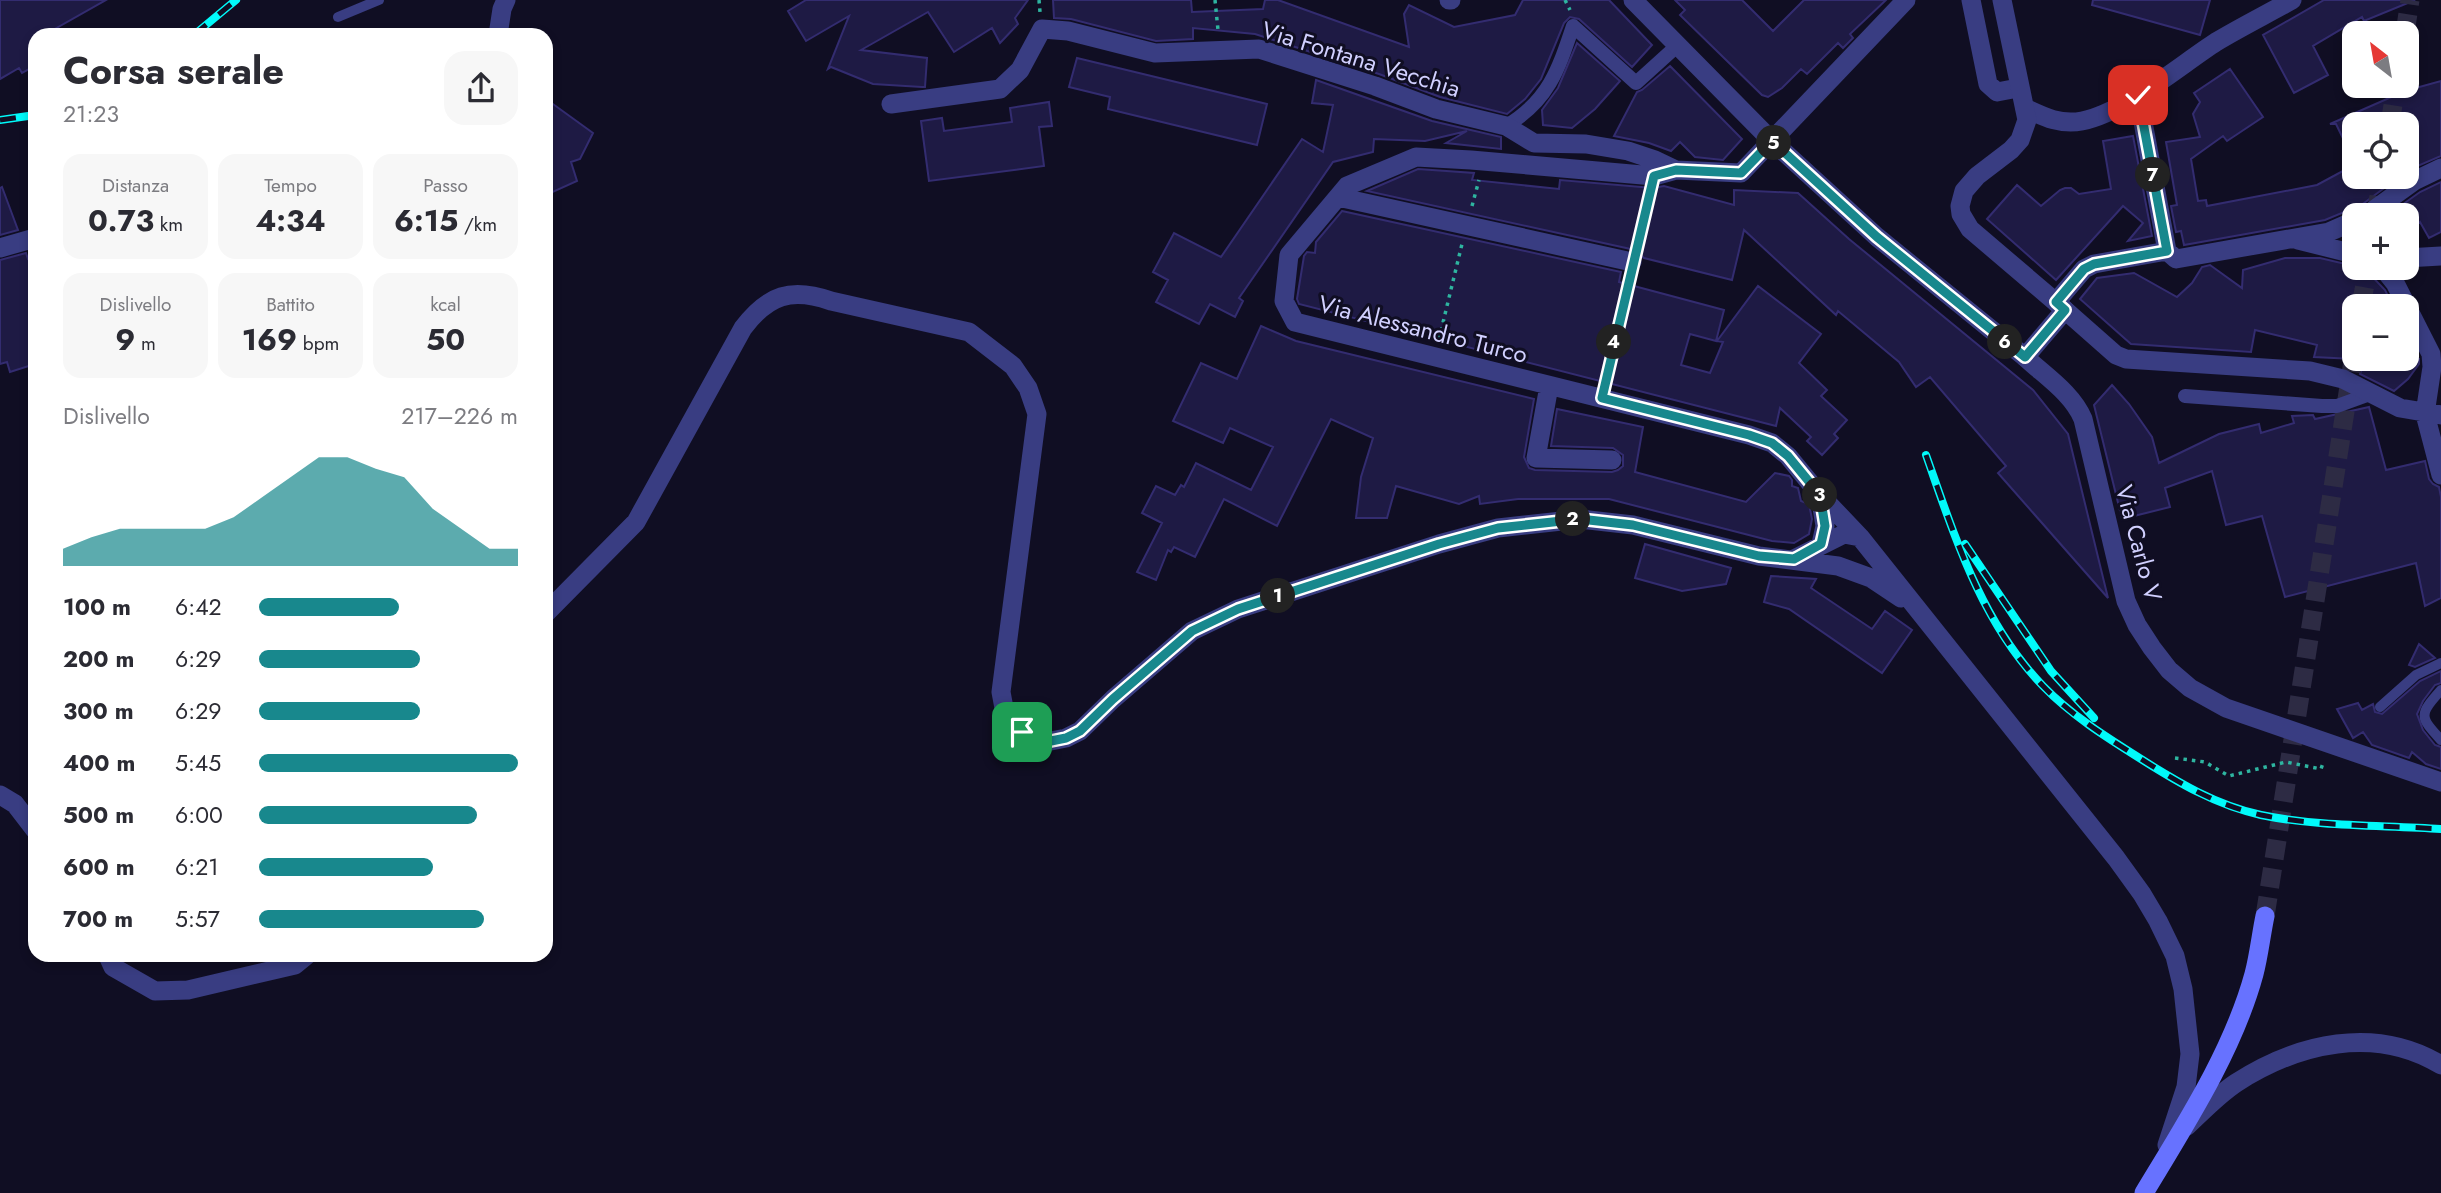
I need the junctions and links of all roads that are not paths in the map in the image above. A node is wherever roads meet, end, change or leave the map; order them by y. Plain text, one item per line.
1 (379, 0) edge
2 (506, 0) edge
3 (1906, 0) edge
4 (1971, 0) edge
5 (2002, 0) edge
6 (2292, 0) edge
7 (1635, 1) edge
8 (338, 17) dead end
9 (499, 28) edge
10 (1678, 45) junction
11 (2018, 88) junction
12 (2138, 95) junction
13 (891, 104) dead end
14 (2025, 108) junction
15 (1506, 127) junction
16 (1772, 141) junction
17 (2441, 168) edge
18 (1676, 170) junction
19 (1338, 197) junction
20 (2384, 203) edge
21 (2342, 226) edge
22 (2290, 238) junction
23 (28, 239) edge
24 (0, 248) edge
25 (2167, 251) junction
26 (2342, 251) edge
27 (2441, 256) edge
28 (2419, 257) edge
29 (1632, 261) road end
30 (2392, 280) edge
31 (2060, 306) junction
32 (2025, 357) junction
33 (1549, 386) junction
34 (2370, 394) junction
35 (2185, 396) dead end
36 (2433, 415) edge
37 (1612, 460) dead end
38 (2441, 475) edge
39 (1820, 495) junction
40 (1860, 537) junction
41 (1821, 544) junction
42 (1794, 559) junction
43 (1838, 566) junction
44 (553, 606) edge
45 (1914, 606) junction
46 (2441, 663) edge
47 (2441, 690) edge
48 (2380, 707) dead end
49 (2441, 740) edge
50 (2441, 782) edge
51 (0, 795) edge
52 (28, 821) edge
53 (2265, 916) tunnel mouth
54 (111, 962) edge
55 (299, 962) edge
56 (2441, 1065) edge
57 (2186, 1126) junction
58 (2148, 1187) edge

1 - 8 lane
2 - 9 street
3 - 16 street, Via Alessandro Turco
4 - 11 street
5 - 11 street
6 - 12 street
7 - 10 street, Via Carlo V
10 - 15 street
10 - 16 street, Via Carlo V
11 - 14 street
12 - 14 street
12 - 25 street
13 - 15 street, Via Fontana Vecchia
14 - 31 street
15 - 18 street, Via Fontana Vecchia
16 - 18 street, Via Alessandro Turco
16 - 32 street, Via Carlo V
17 - 20 street
18 - 19 street, Via Alessandro Turco
19 - 29 street
19 - 33 street, Via Alessandro Turco
21 - 22 street
22 - 25 street
22 - 26 street
23 - 24 street
25 - 31 street
27 - 28 street
30 - 36 street
31 - 32 street
31 - 34 street
32 - 50 street, Via Carlo V
33 - 37 street
33 - 39 street, Via Alessandro Turco
34 - 35 street
34 - 36 street
36 - 38 street
39 - 40 street, Via Alessandro Turco
39 - 41 street
40 - 41 street
40 - 43 street
40 - 45 street, Via Alessandro Turco
41 - 42 street
42 - 43 street
42 - 44 street
43 - 45 street
45 - 58 street, Via Alessandro Turco
46 - 48 lane
47 - 49 lane
51 - 52 street
53 - 57 main road
54 - 55 street
56 - 57 street
57 - 58 main road

